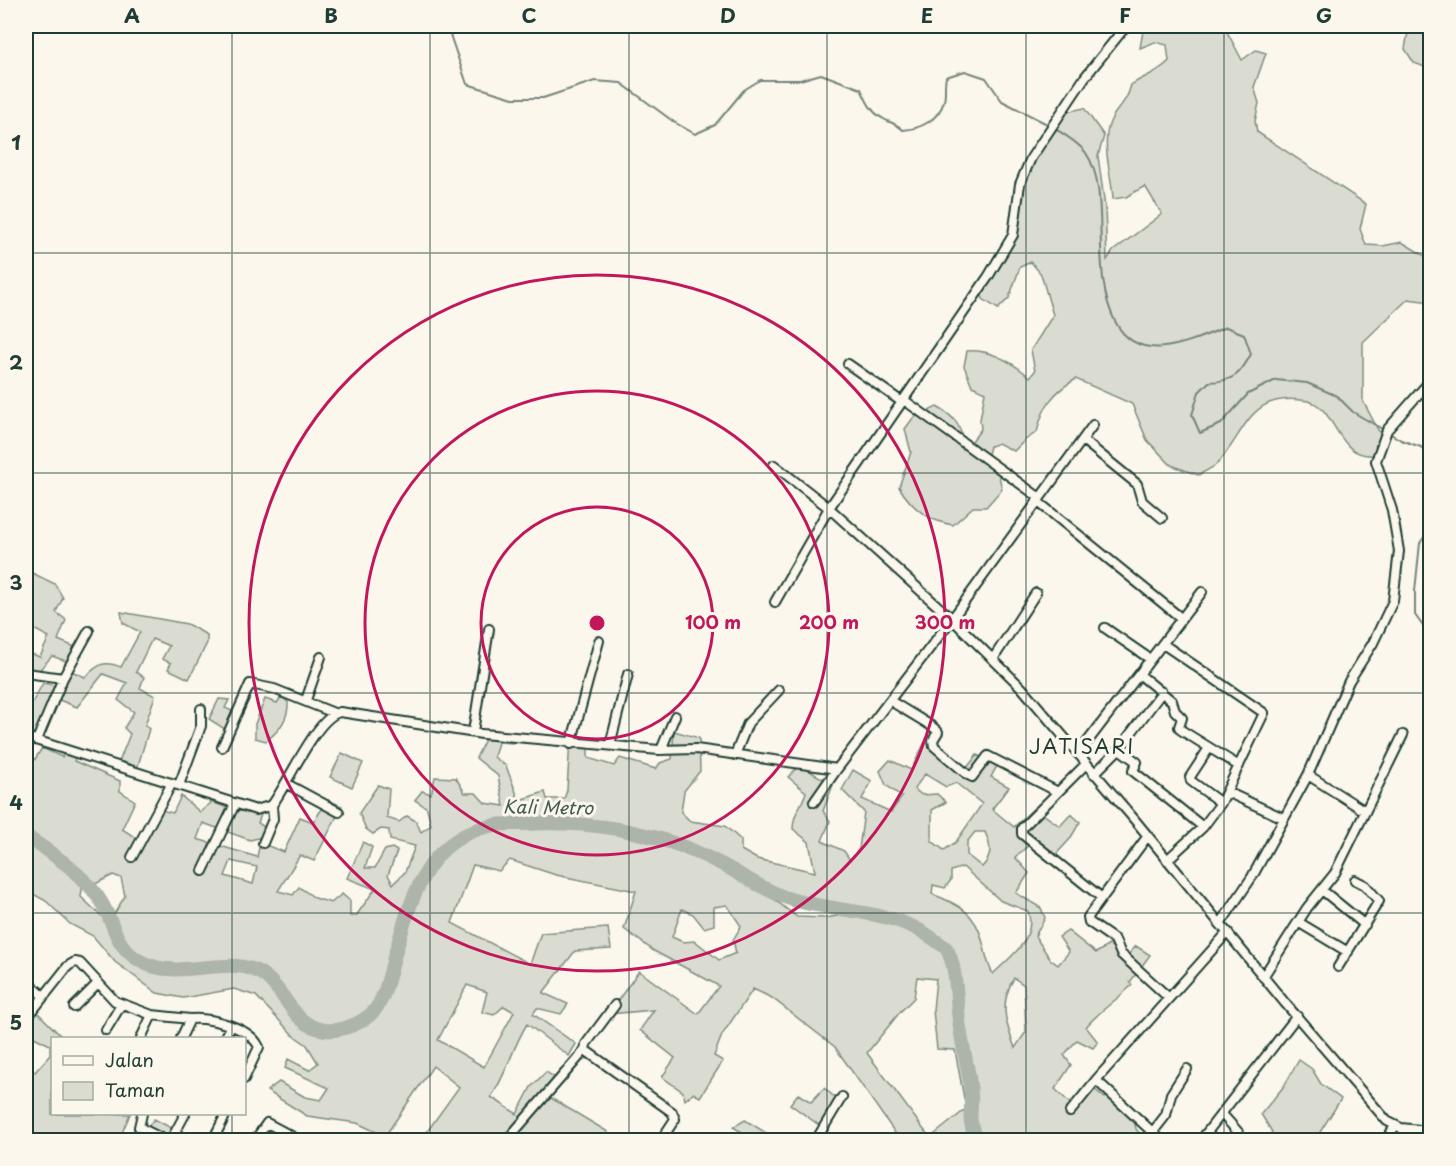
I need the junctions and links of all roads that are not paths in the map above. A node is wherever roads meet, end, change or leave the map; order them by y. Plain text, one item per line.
1 (1126, 26) edge
2 (848, 364) dead end
3 (1431, 381) edge
4 (903, 401) junction
5 (1094, 425) dead end
6 (1084, 441) junction
7 (774, 465) dead end
8 (1039, 500) junction
9 (829, 508) junction
10 (1162, 518) dead end
11 (1202, 592) dead end
12 (1036, 593) dead end
13 (775, 602) dead end
14 (1181, 618) junction
15 (952, 619) junction
16 (1105, 628) dead end
17 (489, 629) dead end
18 (89, 631) dead end
19 (599, 641) dead end
20 (1163, 644) junction
21 (321, 657) dead end
22 (993, 658) junction
23 (1150, 659) junction
24 (26, 672) edge
25 (627, 674) dead end
26 (1139, 674) junction
27 (63, 678) junction
28 (779, 690) dead end
29 (1162, 692) junction
30 (892, 699) junction
31 (306, 700) junction
32 (201, 709) dead end
33 (334, 713) junction
34 (675, 716) dead end
35 (472, 732) junction
36 (1403, 735) dead end
37 (26, 736) edge
38 (37, 740) junction
39 (571, 744) junction
40 (610, 745) junction
41 (222, 747) dead end
42 (1209, 748) junction
43 (1119, 749) junction
44 (661, 750) junction
45 (1078, 754) junction
46 (735, 755) junction
47 (1086, 764) junction
48 (1239, 766) junction
49 (837, 770) junction
50 (1095, 774) junction
51 (1308, 775) junction
52 (176, 784) junction
53 (287, 784) junction
54 (1061, 789) junction
55 (1227, 792) junction
56 (814, 802) dead end
57 (1221, 803) junction
58 (235, 804) junction
59 (272, 805) junction
60 (1365, 811) junction
61 (339, 812) dead end
62 (1283, 818) junction
63 (1203, 827) junction
64 (1147, 837) junction
65 (263, 843) dead end
66 (132, 857) dead end
67 (1167, 860) junction
68 (203, 871) dead end
69 (1355, 880) dead end
70 (1322, 890) junction
71 (1102, 898) junction
72 (1298, 922) junction
73 (1221, 924) junction
74 (1365, 925) junction
75 (1228, 932) junction
76 (1348, 952) junction
77 (1338, 967) dead end
78 (1263, 977) junction
79 (26, 980) edge
80 (98, 982) junction
81 (42, 995) junction
82 (1169, 998) junction
83 (121, 1005) junction
84 (615, 1005) dead end
85 (74, 1007) dead end
86 (152, 1015) junction
87 (1297, 1016) junction
88 (26, 1019) edge
89 (190, 1019) junction
90 (231, 1026) junction
91 (106, 1030) dead end
92 (141, 1037) edge
93 (181, 1037) edge
94 (225, 1037) edge
95 (585, 1050) junction
96 (1187, 1069) dead end
97 (246, 1074) edge
98 (1096, 1080) junction
99 (842, 1097) dead end
100 (1070, 1112) dead end
101 (1222, 1114) junction
102 (142, 1115) edge
103 (184, 1115) edge
104 (225, 1115) edge
105 (1398, 1127) junction
106 (1431, 1131) edge
107 (1238, 1132) dead end
108 (1152, 1133) junction
109 (165, 1140) edge
110 (171, 1140) edge
111 (213, 1140) edge
112 (255, 1140) edge
113 (299, 1140) edge
114 (507, 1140) edge
115 (661, 1140) edge
116 (816, 1140) edge
117 (1161, 1140) edge
118 (1201, 1140) edge
119 (1386, 1140) edge
120 (1415, 1140) edge

1 - 4 street
2 - 4 street
3 - 51 street
4 - 8 street
4 - 9 street
5 - 6 street
6 - 8 street
6 - 10 street
7 - 9 street
8 - 14 street
8 - 15 street
9 - 13 street
9 - 15 street
11 - 14 street
12 - 22 street
14 - 20 street
15 - 22 street
15 - 30 street
16 - 23 street
17 - 35 street
18 - 27 street
19 - 39 street
20 - 23 street
20 - 48 street
21 - 31 street
22 - 45 street
23 - 26 street
24 - 27 street
25 - 40 street
26 - 29 street
26 - 45 street
27 - 38 street
28 - 46 street
29 - 42 street
29 - 43 street
30 - 49 street
30 - 54 street
31 - 33 street
31 - 41 street
32 - 52 street
33 - 35 street
33 - 53 street
34 - 44 street
35 - 39 street
36 - 60 street
37 - 38 street
38 - 52 street
39 - 40 street
40 - 44 street
42 - 48 street
42 - 57 street
43 - 50 street
43 - 63 street
44 - 46 street
45 - 47 street
46 - 49 street
47 - 50 street
47 - 54 street
48 - 55 street
49 - 56 street
50 - 64 street
51 - 60 street
51 - 62 street
52 - 58 street
52 - 66 street
53 - 59 street
53 - 61 street
54 - 71 street
55 - 57 street
55 - 62 street
57 - 63 street
58 - 59 street
58 - 68 street
59 - 65 street
60 - 70 street
62 - 73 street
63 - 67 street
64 - 67 street
64 - 71 street
67 - 73 street
69 - 74 street
70 - 72 street
70 - 74 street
71 - 82 street
72 - 76 street
72 - 78 street
73 - 75 street
74 - 76 street
75 - 78 street
75 - 82 street
76 - 77 street
78 - 87 street
79 - 81 street
80 - 81 street
80 - 83 street
80 - 85 street
81 - 88 street
82 - 98 street
83 - 86 street
83 - 91 street
84 - 95 street
86 - 89 street
86 - 92 street
87 - 101 street
87 - 105 street
89 - 90 street
89 - 93 street
90 - 94 street
90 - 97 street
95 - 114 street
95 - 115 street
96 - 108 street
98 - 100 street
98 - 108 street
99 - 116 street
101 - 107 street
101 - 118 street
102 - 109 street
103 - 110 street
104 - 111 street
105 - 106 street
105 - 119 street
105 - 120 street
108 - 117 street
112 - 113 street

